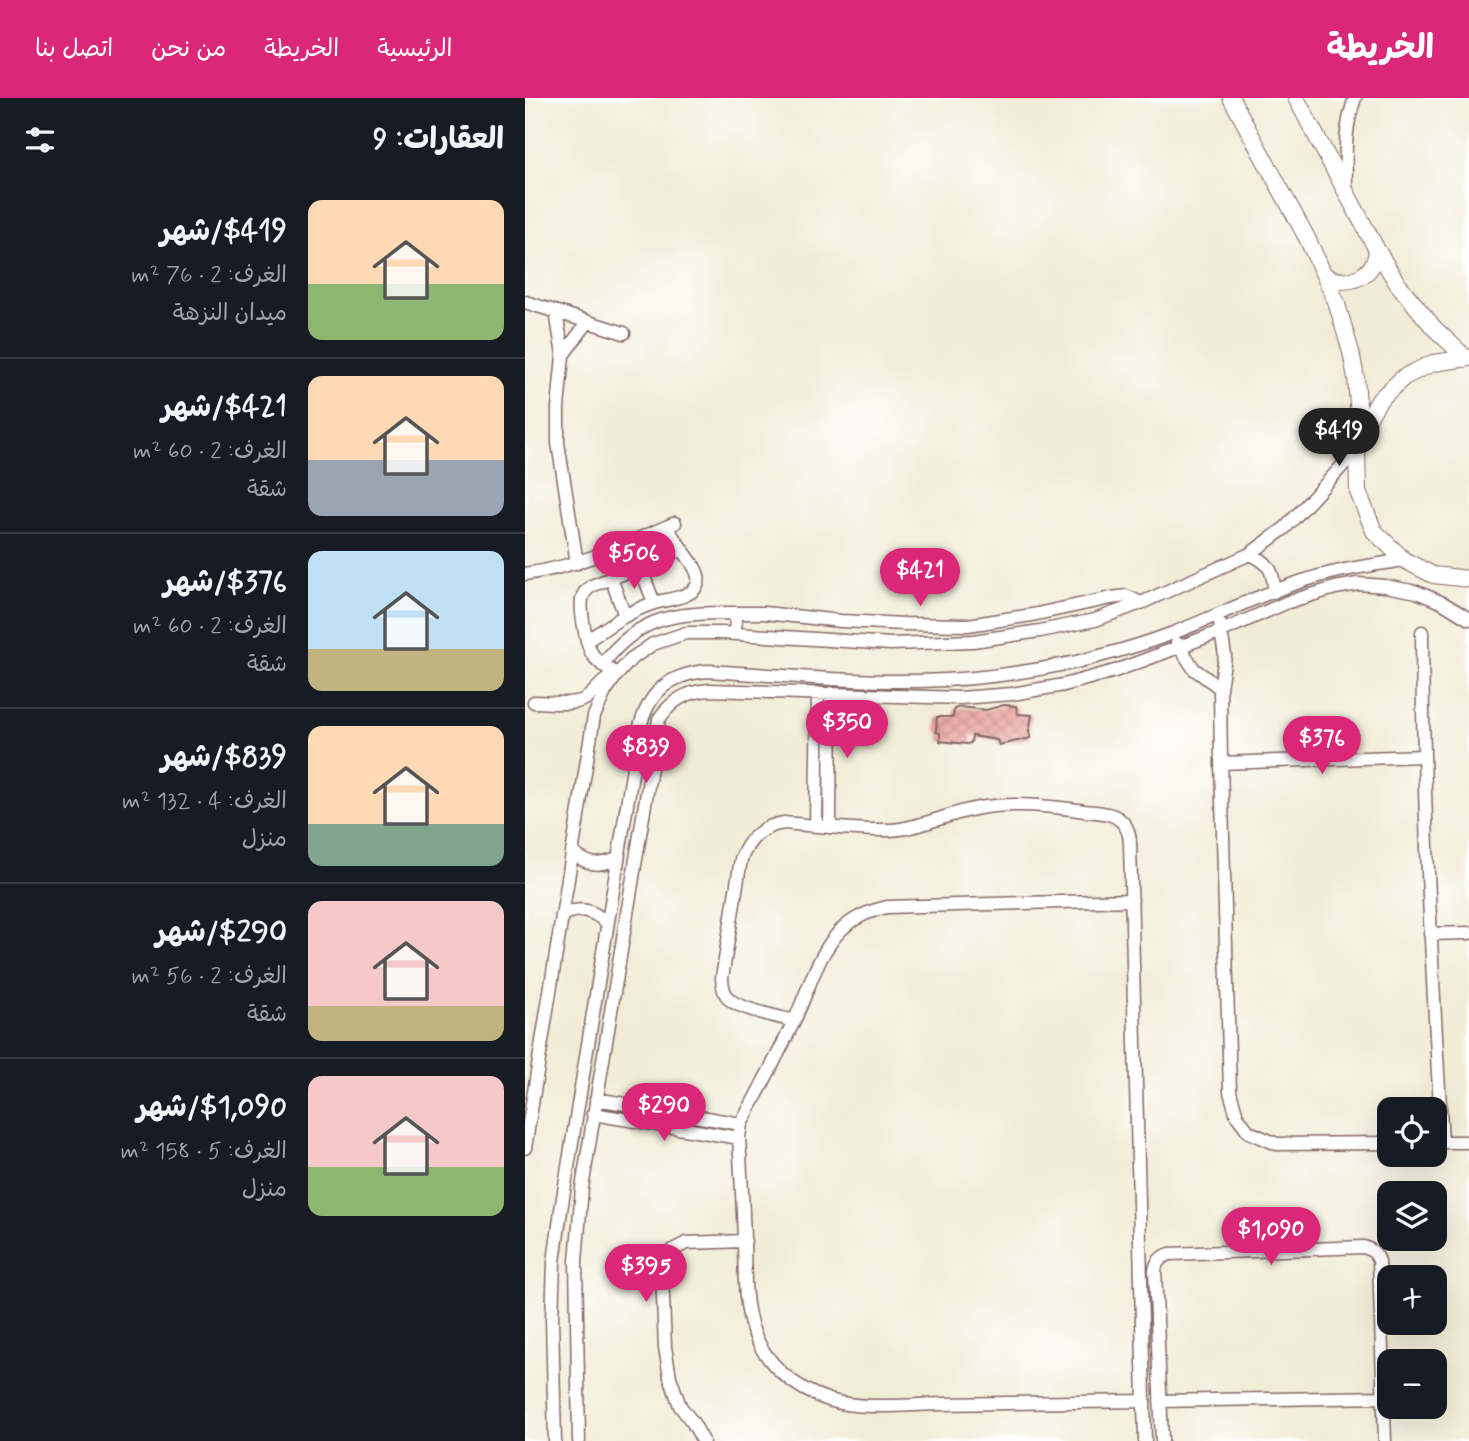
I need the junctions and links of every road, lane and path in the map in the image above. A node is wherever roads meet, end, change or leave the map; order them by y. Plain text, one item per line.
1 (1231, 98) edge
2 (1296, 98) edge
3 (1355, 98) edge
4 (1346, 191) junction
5 (1377, 250) junction
6 (1326, 276) junction
7 (525, 302) edge
8 (556, 312) junction
9 (589, 322) junction
10 (624, 332) dead end
11 (563, 355) junction
12 (1467, 358) edge
13 (1360, 431) junction
14 (1357, 450) junction
15 (682, 549) junction
16 (1250, 554) junction
17 (1404, 560) junction
18 (577, 563) junction
19 (640, 566) junction
20 (525, 574) edge
21 (611, 578) junction
22 (1468, 581) edge
23 (1274, 592) junction
24 (654, 603) junction
25 (1140, 603) junction
26 (736, 613) junction
27 (1218, 615) junction
28 (625, 616) junction
29 (1469, 619) edge
30 (1222, 631) junction
31 (1422, 632) dead end
32 (1173, 633) junction
33 (736, 634) junction
34 (587, 641) junction
35 (1179, 648) junction
36 (602, 665) junction
37 (616, 676) junction
38 (1220, 688) junction
39 (825, 693) junction
40 (534, 702) dead end
41 (1423, 756) junction
42 (1220, 763) junction
43 (823, 826) junction
44 (572, 852) junction
45 (617, 859) junction
46 (1132, 900) junction
47 (562, 915) junction
48 (607, 923) junction
49 (1469, 933) edge
50 (1430, 934) junction
51 (794, 1021) junction
52 (530, 1087) edge
53 (1437, 1097) edge
54 (596, 1099) junction
55 (625, 1104) junction
56 (528, 1111) edge
57 (593, 1114) junction
58 (623, 1119) junction
59 (741, 1124) junction
60 (740, 1138) junction
61 (1447, 1142) edge
62 (1469, 1142) edge
63 (1377, 1143) edge
64 (525, 1147) edge
65 (744, 1241) junction
66 (1382, 1349) edge
67 (1377, 1397) edge
68 (1143, 1401) junction
69 (1160, 1401) junction
70 (1384, 1419) edge
71 (555, 1441) edge
72 (579, 1441) edge
73 (703, 1441) edge
74 (1145, 1441) edge
75 (1162, 1441) edge
76 (1385, 1441) edge

1 - 6 street
2 - 4 street
3 - 4 street
4 - 5 street
5 - 6 street
5 - 12 street
6 - 13 street
7 - 8 street
8 - 9 street
8 - 11 street
9 - 10 street
9 - 11 street
11 - 18 street
12 - 13 street
13 - 14 street
14 - 16 street
14 - 17 street
15 - 18 street
15 - 19 street
15 - 24 street
16 - 23 street
16 - 25 street
17 - 22 street
17 - 23 street
18 - 20 street
19 - 21 street
19 - 24 street
21 - 28 street
21 - 34 street
23 - 27 street
24 - 28 street
25 - 26 street
25 - 33 street
26 - 33 street
26 - 36 street
27 - 30 street
27 - 32 street
28 - 34 street
29 - 30 street
30 - 35 street
30 - 38 street
31 - 41 street
32 - 35 street
32 - 45 street
33 - 37 street
34 - 36 street
35 - 38 street
35 - 39 street
36 - 37 street
37 - 40 street
37 - 44 street
38 - 42 street
39 - 43 street
39 - 54 street
41 - 42 street
41 - 50 street
42 - 63 street
43 - 46 street
43 - 51 street
44 - 45 street
44 - 47 street
45 - 48 street
46 - 51 street
46 - 68 street
47 - 48 street
47 - 52 street
48 - 71 street
49 - 50 street
50 - 53 street
51 - 59 street
52 - 56 street
54 - 55 street
54 - 57 street
55 - 58 street
55 - 59 street
56 - 64 street
57 - 58 street
57 - 72 street
58 - 60 street
59 - 60 street
60 - 65 street
61 - 62 street
65 - 68 street
65 - 73 street
66 - 69 street
67 - 69 street
68 - 74 street
69 - 75 street
70 - 76 street

